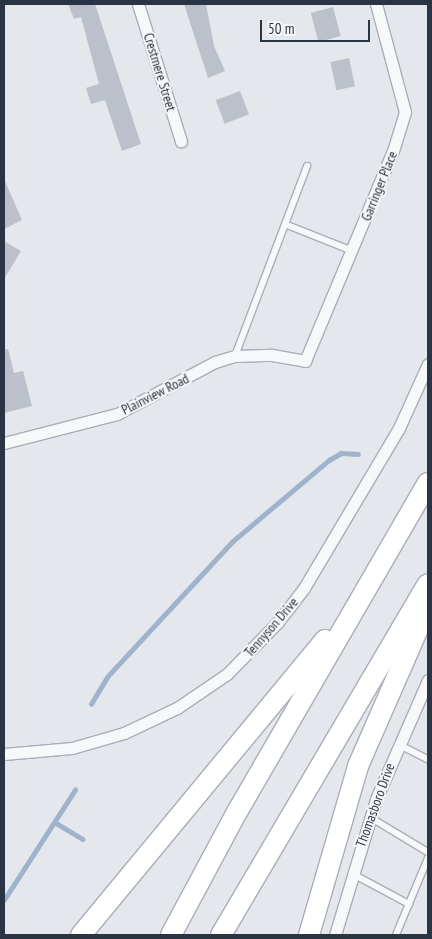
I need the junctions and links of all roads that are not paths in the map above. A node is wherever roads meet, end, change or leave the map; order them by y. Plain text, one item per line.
1 (138, 4) edge
2 (376, 4) edge
3 (181, 141) dead end
4 (307, 166) dead end
5 (285, 224) junction
6 (352, 251) junction
7 (235, 356) junction
8 (305, 362) joint
9 (428, 364) edge
10 (4, 443) edge
11 (428, 482) edge
12 (428, 584) edge
13 (363, 594) junction
14 (428, 606) edge
15 (428, 680) edge
16 (398, 744) junction
17 (4, 754) edge
18 (428, 759) edge
19 (370, 817) junction
20 (428, 852) edge
21 (428, 858) edge
22 (351, 873) junction
23 (409, 904) junction
24 (80, 935) edge
25 (170, 935) edge
26 (221, 935) edge
27 (309, 935) edge
28 (335, 935) edge
29 (396, 935) edge

1 - 3 street, Crestmere Street
2 - 6 street, Garringer Place
4 - 5 lane
5 - 6 lane
5 - 7 lane
6 - 8 street, Garringer Place
7 - 8 street, Plainview Road
7 - 10 street, Plainview Road
9 - 17 street, Tennyson Drive
11 - 13 highway
12 - 26 highway
13 - 24 highway
13 - 25 highway
14 - 27 highway
15 - 16 street, Thomasboro Drive
16 - 18 lane
16 - 19 street, Thomasboro Drive
19 - 20 lane
19 - 22 street, Thomasboro Drive
21 - 23 lane
22 - 23 lane
22 - 28 street, Thomasboro Drive
23 - 29 lane

